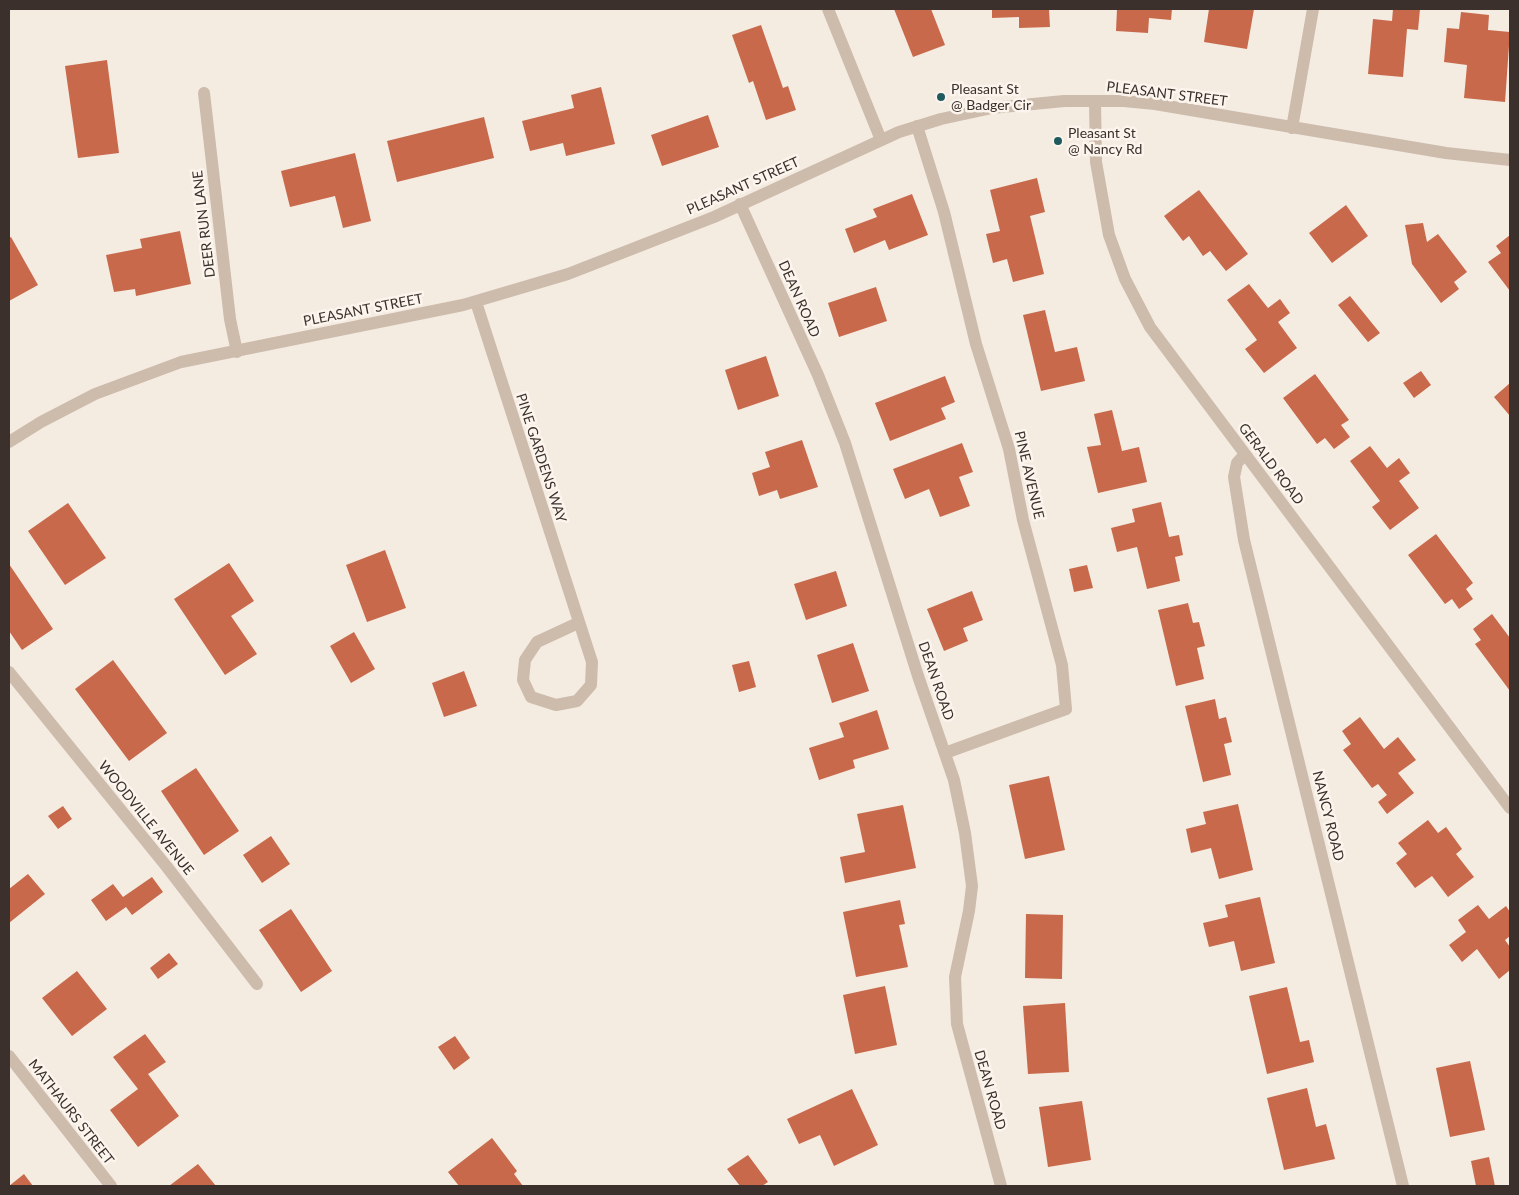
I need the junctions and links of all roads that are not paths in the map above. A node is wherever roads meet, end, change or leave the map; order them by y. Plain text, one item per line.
1 (828, 9) edge
2 (1313, 9) edge
3 (204, 93) dead end
4 (1095, 100) junction
5 (918, 126) junction
6 (1292, 128) junction
7 (880, 140) junction
8 (1510, 160) edge
9 (740, 204) junction
10 (476, 302) junction
11 (237, 352) junction
12 (9, 442) edge
13 (1245, 454) junction
14 (578, 623) junction
15 (9, 672) edge
16 (945, 753) junction
17 (1510, 808) edge
18 (257, 984) dead end
19 (9, 1056) edge
20 (110, 1186) edge
21 (999, 1186) edge
22 (1403, 1186) edge

1 - 7 street
2 - 6 street
3 - 11 street, DEER RUN LANE
4 - 5 street, PLEASANT STREET
4 - 6 street, PLEASANT STREET
4 - 13 street, GERALD ROAD
5 - 7 street, PLEASANT STREET
5 - 16 street, PINE AVENUE
6 - 8 street, PLEASANT STREET
7 - 9 street, PLEASANT STREET
9 - 10 street, PLEASANT STREET
9 - 16 street, DEAN ROAD
10 - 11 street, PLEASANT STREET
10 - 14 street, PINE GARDENS WAY
11 - 12 street, PLEASANT STREET
13 - 17 street, GERALD ROAD
13 - 22 street, NANCY ROAD
14 - 14 street, PINE GARDENS WAY
15 - 18 street, WOODVILLE AVENUE
16 - 21 street, DEAN ROAD
19 - 20 street, MATHAURS STREET

